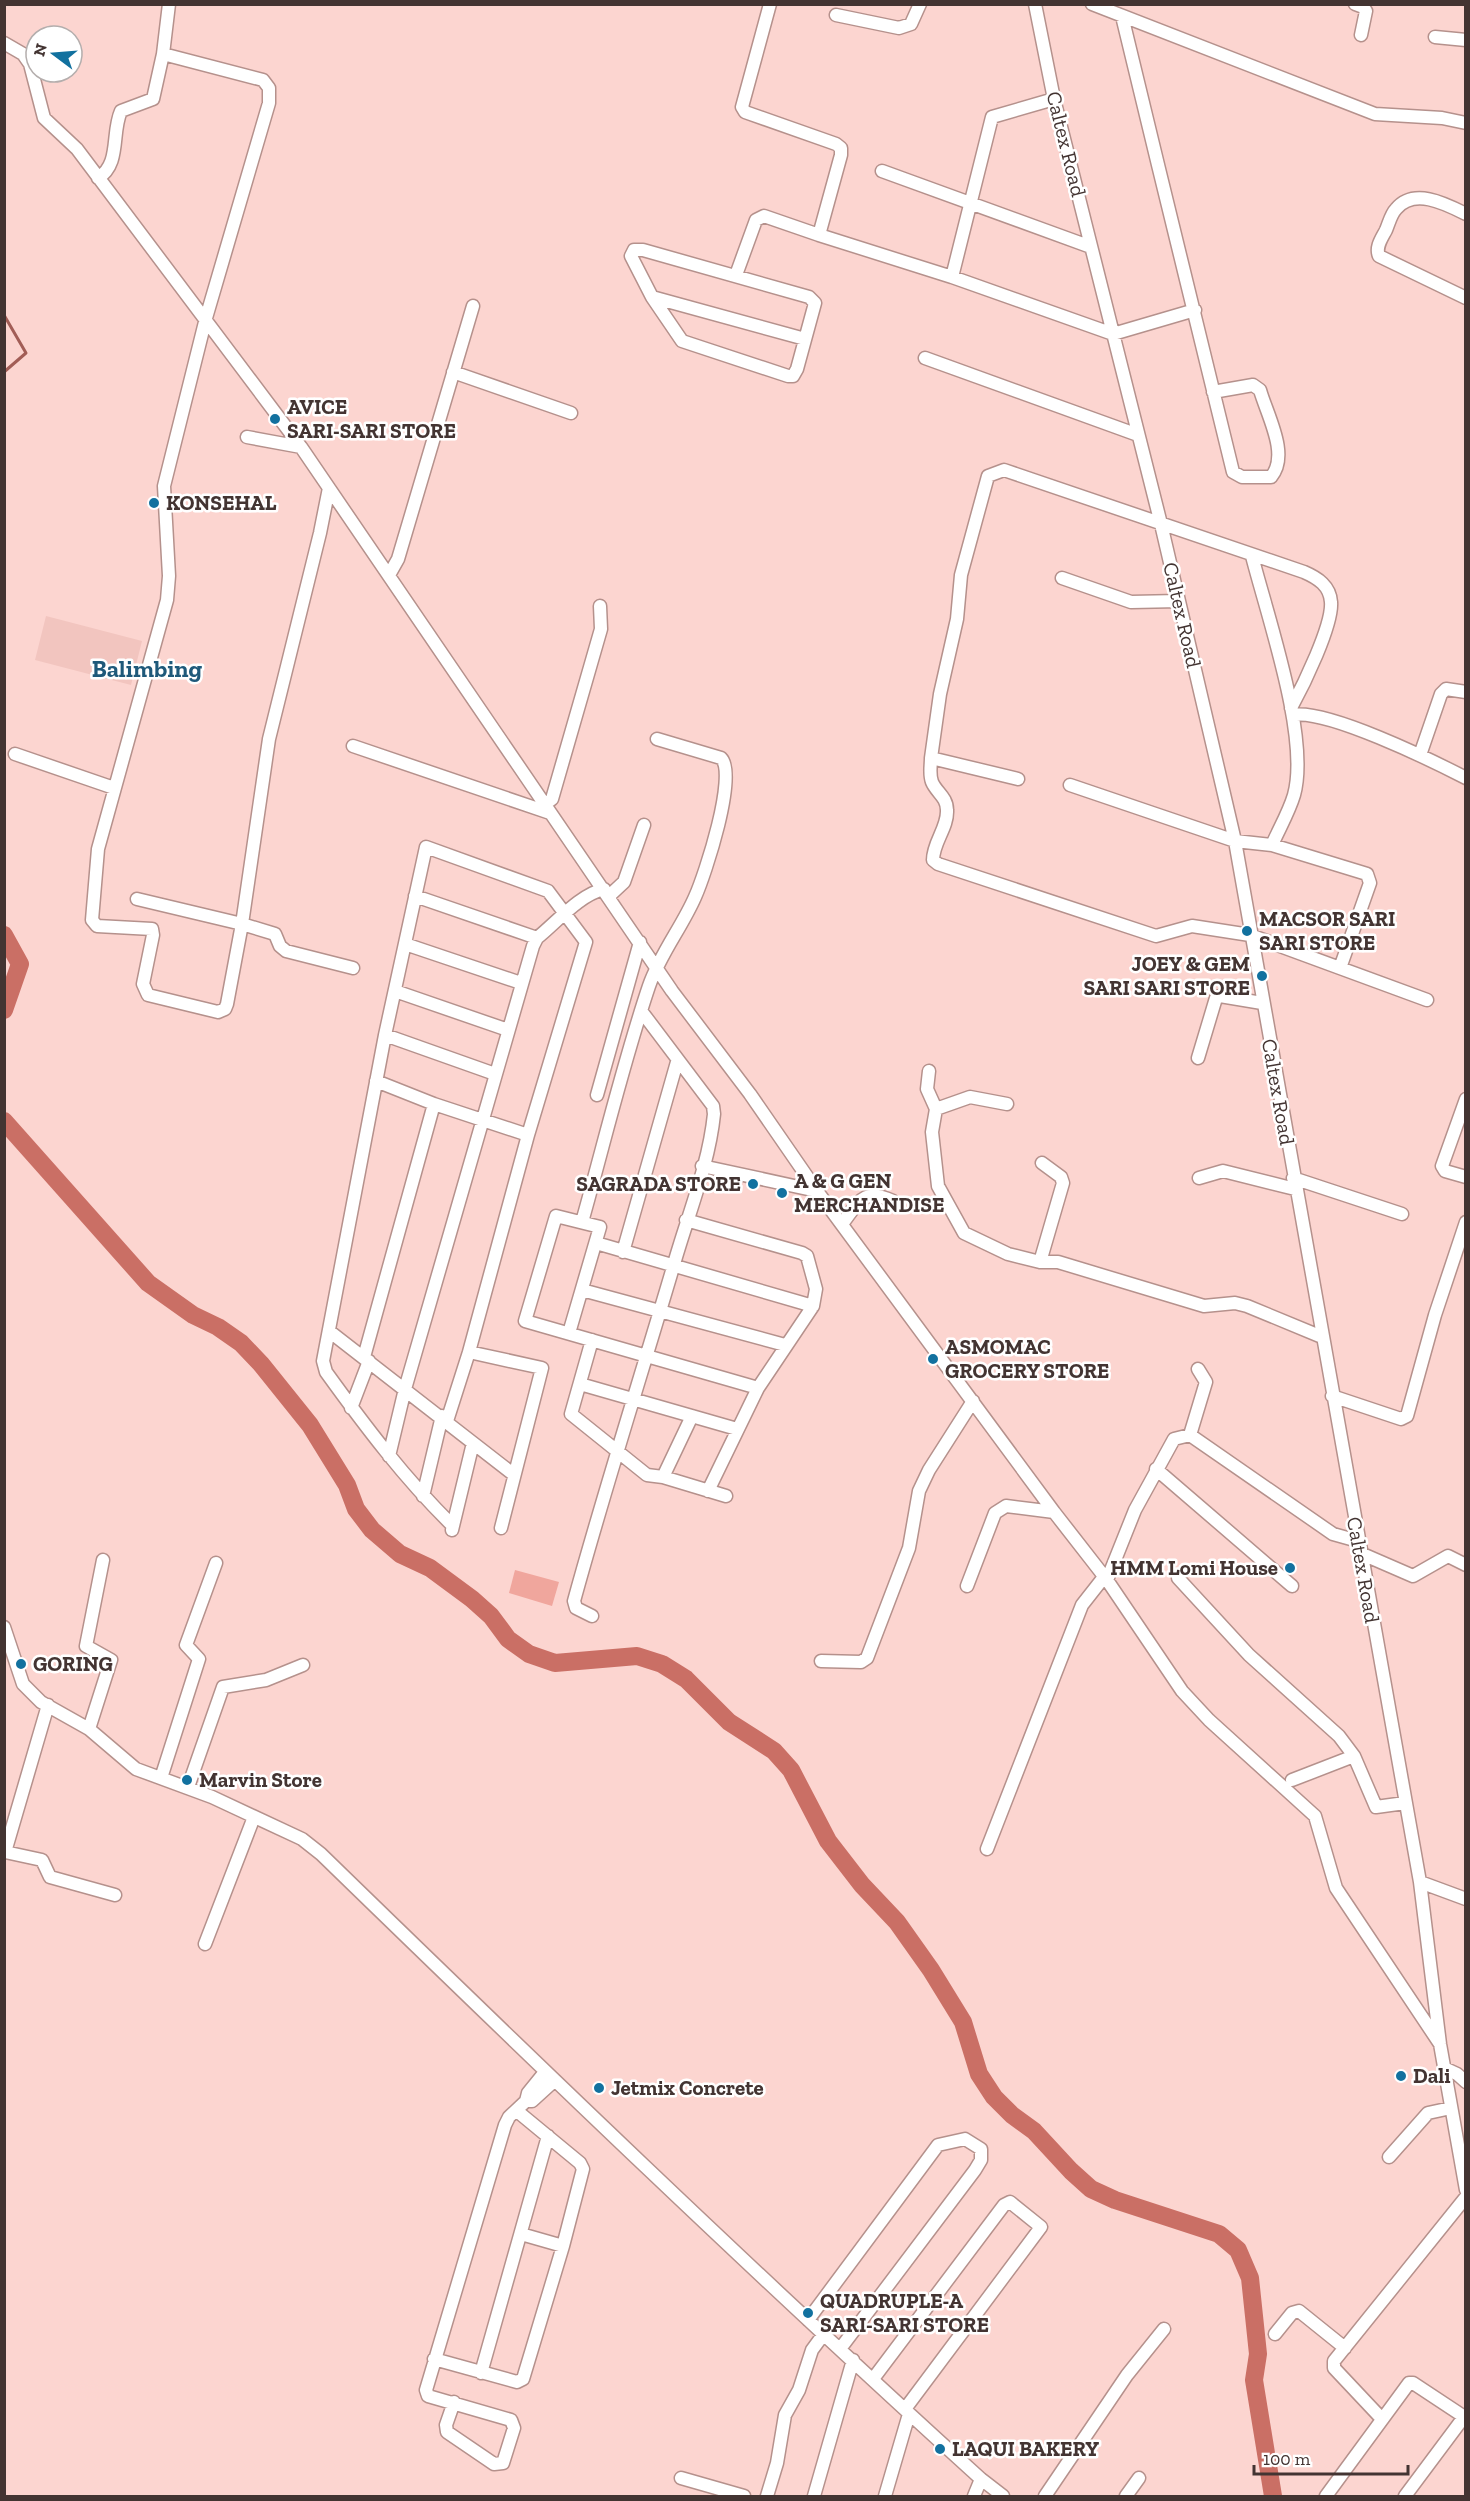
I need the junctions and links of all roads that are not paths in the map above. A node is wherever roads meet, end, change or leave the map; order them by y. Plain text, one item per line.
1 (170, 4) edge
2 (770, 4) edge
3 (920, 4) edge
4 (1035, 4) edge
5 (1092, 4) edge
6 (1355, 4) edge
7 (836, 15) dead end
8 (1122, 16) junction
9 (1361, 35) dead end
10 (1435, 37) dead end
11 (1466, 40) edge
12 (4, 43) edge
13 (163, 54) junction
14 (1054, 99) junction
15 (1466, 123) edge
16 (882, 171) dead end
17 (98, 178) junction
18 (972, 201) junction
19 (1466, 214) edge
20 (819, 234) junction
21 (1091, 247) junction
22 (736, 275) junction
23 (952, 277) junction
24 (652, 297) junction
25 (1466, 298) edge
26 (473, 306) dead end
27 (1195, 310) junction
28 (206, 318) junction
29 (1113, 334) junction
30 (805, 339) junction
31 (925, 358) dead end
32 (453, 372) junction
33 (1213, 393) junction
34 (571, 413) dead end
35 (1138, 435) junction
36 (247, 437) dead end
37 (301, 447) junction
38 (328, 488) junction
39 (1161, 524) junction
40 (1252, 556) junction
41 (389, 575) junction
42 (1062, 578) dead end
43 (1179, 602) junction
44 (600, 606) dead end
45 (1466, 692) edge
46 (1292, 711) junction
47 (657, 739) dead end
48 (353, 746) dead end
49 (15, 754) dead end
50 (1420, 755) junction
51 (931, 758) junction
52 (1466, 778) edge
53 (1018, 779) dead end
54 (1070, 785) dead end
55 (114, 788) junction
56 (547, 809) junction
57 (644, 825) dead end
58 (1235, 841) junction
59 (1272, 845) junction
60 (607, 892) junction
61 (415, 896) junction
62 (137, 899) dead end
63 (565, 915) junction
64 (242, 924) junction
65 (1251, 935) junction
66 (537, 938) junction
67 (640, 942) junction
68 (405, 944) junction
69 (353, 968) dead end
70 (657, 968) junction
71 (1340, 968) junction
72 (521, 983) junction
73 (395, 991) junction
74 (1427, 1000) dead end
75 (1262, 1003) junction
76 (642, 1012) junction
77 (508, 1029) junction
78 (385, 1035) junction
79 (1198, 1058) dead end
80 (677, 1062) junction
81 (929, 1071) dead end
82 (495, 1074) junction
83 (376, 1081) junction
84 (597, 1095) dead end
85 (1466, 1099) edge
86 (434, 1104) junction
87 (1007, 1104) dead end
88 (936, 1109) junction
89 (483, 1120) junction
90 (528, 1135) junction
91 (1042, 1163) dead end
92 (702, 1166) junction
93 (1466, 1177) edge
94 (1199, 1178) dead end
95 (1294, 1183) junction
96 (817, 1191) junction
97 (892, 1201) dead end
98 (1402, 1214) dead end
99 (686, 1220) junction
100 (582, 1222) junction
101 (1466, 1222) edge
102 (842, 1224) junction
103 (596, 1243) junction
104 (623, 1252) junction
105 (1040, 1262) junction
106 (673, 1265) junction
107 (582, 1290) junction
108 (813, 1306) junction
109 (660, 1310) junction
110 (329, 1331) junction
111 (569, 1333) junction
112 (1322, 1337) junction
113 (592, 1340) junction
114 (785, 1345) junction
115 (470, 1352) junction
116 (648, 1356) junction
117 (367, 1359) junction
118 (1198, 1369) dead end
119 (580, 1384) junction
120 (758, 1388) junction
121 (405, 1389) junction
122 (1332, 1396) junction
123 (973, 1401) junction
124 (634, 1402) junction
125 (351, 1408) junction
126 (692, 1416) junction
127 (445, 1418) junction
128 (737, 1429) junction
129 (1190, 1435) junction
130 (473, 1443) junction
131 (617, 1450) junction
132 (389, 1456) junction
133 (1156, 1469) junction
134 (513, 1474) junction
135 (663, 1477) junction
136 (708, 1491) junction
137 (423, 1496) junction
138 (726, 1496) dead end
139 (1054, 1512) junction
140 (501, 1528) dead end
141 (1359, 1547) junction
142 (103, 1560) dead end
143 (216, 1563) dead end
144 (1466, 1565) edge
145 (1178, 1578) dead end
146 (1106, 1579) junction
147 (967, 1586) dead end
148 (1292, 1586) dead end
149 (592, 1616) dead end
150 (4, 1627) edge
151 (821, 1660) dead end
152 (303, 1665) dead end
153 (48, 1705) junction
154 (88, 1729) junction
155 (1354, 1756) junction
156 (160, 1778) junction
157 (1292, 1780) dead end
158 (188, 1787) junction
159 (1406, 1803) junction
160 (254, 1816) junction
161 (987, 1849) dead end
162 (1420, 1882) junction
163 (115, 1895) dead end
164 (1466, 1899) edge
165 (205, 1944) dead end
166 (1440, 2044) junction
167 (1444, 2068) junction
168 (549, 2076) junction
169 (1466, 2082) edge
170 (1451, 2108) junction
171 (517, 2111) junction
172 (548, 2136) junction
173 (1389, 2157) dead end
174 (1466, 2190) edge
175 (1466, 2197) edge
176 (521, 2234) junction
177 (563, 2246) junction
178 (808, 2320) junction
179 (1164, 2329) dead end
180 (1275, 2334) dead end
181 (823, 2335) junction
182 (1345, 2348) junction
183 (840, 2349) junction
184 (434, 2359) junction
185 (853, 2360) junction
186 (481, 2373) junction
187 (873, 2379) junction
188 (454, 2402) junction
189 (907, 2411) junction
190 (1465, 2417) edge
191 (1383, 2419) junction
192 (681, 2478) dead end
193 (1139, 2478) dead end
194 (981, 2479) junction
195 (744, 2496) edge
196 (767, 2496) edge
197 (814, 2496) edge
198 (885, 2496) edge
199 (974, 2496) edge
200 (1003, 2496) edge
201 (1045, 2496) edge
202 (1126, 2496) edge
203 (1326, 2496) edge
204 (1405, 2496) edge

1 - 13 street
2 - 20 street
3 - 7 street
4 - 14 street, Caltex Road
5 - 8 street
6 - 9 street
8 - 15 street
8 - 27 street
10 - 11 street
12 - 17 street
13 - 17 street
13 - 28 street
14 - 18 street
14 - 21 street, Caltex Road
16 - 18 street
17 - 28 street
18 - 21 street
18 - 23 street
19 - 25 street
20 - 22 street
20 - 23 street
21 - 29 street, Caltex Road
22 - 24 street
22 - 30 street
23 - 29 street
24 - 30 street
24 - 30 street
26 - 32 street
27 - 29 street
27 - 33 street
28 - 37 street
28 - 55 street
29 - 35 street, Caltex Road
31 - 35 street
32 - 34 street
32 - 41 street
33 - 33 street
35 - 39 street, Caltex Road
36 - 37 street
37 - 38 street
38 - 41 street
38 - 64 street
39 - 40 street
39 - 43 street, Caltex Road
39 - 51 street
40 - 46 street
40 - 46 street
41 - 56 street
42 - 43 street
43 - 58 street, Caltex Road
44 - 56 street
45 - 50 street
46 - 50 street
46 - 59 street
47 - 70 street
48 - 56 street
49 - 55 street
50 - 52 street
51 - 53 street
51 - 65 street
54 - 58 street
55 - 64 street
56 - 60 street
57 - 60 street
58 - 59 street
58 - 65 street, Caltex Road
59 - 71 street
60 - 63 street
60 - 67 street
61 - 63 street
61 - 66 street
61 - 68 street
62 - 64 street
63 - 66 street
63 - 90 street
64 - 69 street
65 - 71 street
65 - 75 street, Caltex Road
66 - 72 street
67 - 70 street
67 - 84 street
68 - 72 street
68 - 73 street
70 - 76 street
70 - 96 street
71 - 74 street
72 - 77 street
73 - 77 street
73 - 78 street
75 - 79 street
75 - 95 street, Caltex Road
76 - 80 street
76 - 100 street
77 - 82 street
78 - 82 street
78 - 83 street
80 - 92 street
80 - 104 street
81 - 88 street
82 - 89 street
83 - 86 street
83 - 110 street
85 - 93 street
86 - 89 street
86 - 117 street
87 - 88 street
88 - 105 street
89 - 90 street
89 - 121 street
90 - 115 street
91 - 105 street
92 - 96 street
92 - 99 street
94 - 95 street
95 - 98 street
95 - 112 street, Caltex Road
96 - 102 street
97 - 102 street
99 - 106 street
99 - 108 street
100 - 103 street
100 - 111 street
101 - 122 street
102 - 123 street
103 - 104 street
103 - 107 street
104 - 106 street
105 - 112 street
106 - 108 street
106 - 109 street
107 - 109 street
107 - 111 street
108 - 114 street
109 - 114 street
109 - 116 street
110 - 117 street
110 - 125 street
111 - 113 street
112 - 122 street, Caltex Road
113 - 116 street
113 - 119 street
114 - 120 street
115 - 127 street
115 - 134 street
116 - 120 street
116 - 124 street
117 - 121 street
117 - 125 street
118 - 129 street
119 - 124 street
119 - 131 street
120 - 128 street
121 - 127 street
121 - 132 street
122 - 141 street, Caltex Road
123 - 139 street
123 - 151 street
124 - 126 street
124 - 131 street
125 - 132 street
126 - 128 street
126 - 135 street
127 - 130 street
127 - 137 street
128 - 136 street
129 - 133 street
129 - 141 street
130 - 134 street
130 - 137 street
131 - 135 street
131 - 149 street
132 - 137 street
133 - 146 street
133 - 148 street
134 - 140 street
135 - 136 street
136 - 138 street
139 - 146 street
139 - 147 street
141 - 144 street
141 - 159 street, Caltex Road
142 - 154 street
143 - 156 street
145 - 155 street
146 - 161 street
146 - 166 street
150 - 153 street
152 - 158 street
153 - 154 street
153 - 163 street
154 - 156 street
155 - 157 street
155 - 159 street
156 - 158 street
158 - 160 street
159 - 162 street, Caltex Road
160 - 165 street
160 - 168 street
162 - 164 street
162 - 166 street, Caltex Road
166 - 167 street, Caltex Road
167 - 169 street
167 - 170 street, Caltex Road
168 - 171 street
168 - 178 street
170 - 173 street
170 - 174 street, Caltex Road
171 - 172 street
171 - 184 street
172 - 176 street
172 - 177 street
175 - 182 street
176 - 177 street
176 - 186 street
177 - 186 street
178 - 181 street
178 - 183 street
179 - 201 street
180 - 182 street
181 - 183 street
181 - 196 street
182 - 191 street
183 - 185 street
184 - 186 street
184 - 188 street
185 - 187 street
185 - 197 street
187 - 189 street
187 - 189 street
188 - 188 street
189 - 194 street
189 - 198 street
190 - 191 street
190 - 204 street
191 - 203 street
192 - 195 street
193 - 202 street
194 - 199 street
194 - 200 street

